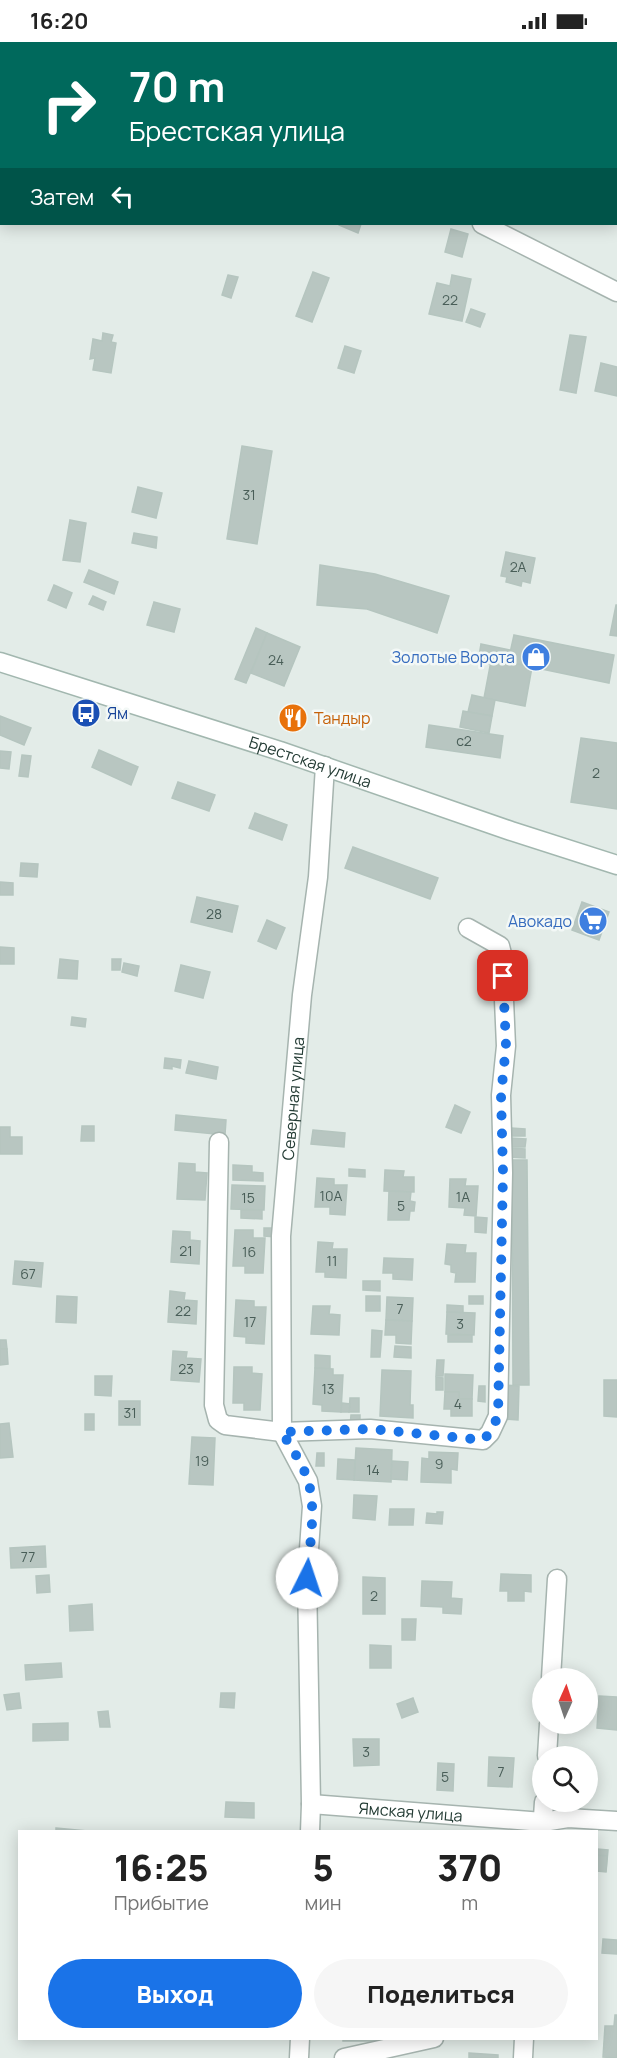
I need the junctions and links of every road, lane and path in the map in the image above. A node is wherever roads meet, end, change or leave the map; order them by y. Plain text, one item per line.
1 (484, 225) edge
2 (617, 292) edge
3 (0, 662) edge
4 (325, 766) junction
5 (617, 865) edge
6 (468, 928) dead end
7 (219, 1142) dead end
8 (279, 1432) junction
9 (557, 1579) dead end
10 (552, 1668) edge
11 (311, 1804) junction
12 (543, 1812) edge
13 (617, 1821) edge
14 (542, 1827) edge
15 (310, 1830) edge
16 (300, 2040) edge
17 (425, 2040) edge
18 (524, 2040) edge
19 (299, 2058) edge
20 (344, 2058) edge
21 (523, 2058) edge

1 - 2 street
3 - 4 street, Брестская улица
4 - 5 street, Брестская улица
4 - 8 street, Северная улица
6 - 8 street
7 - 8 street
8 - 11 street
9 - 10 street
11 - 14 street, Ямская улица
11 - 15 street
12 - 14 street
13 - 14 street, Ямская улица
16 - 19 street
17 - 20 street
18 - 21 street

